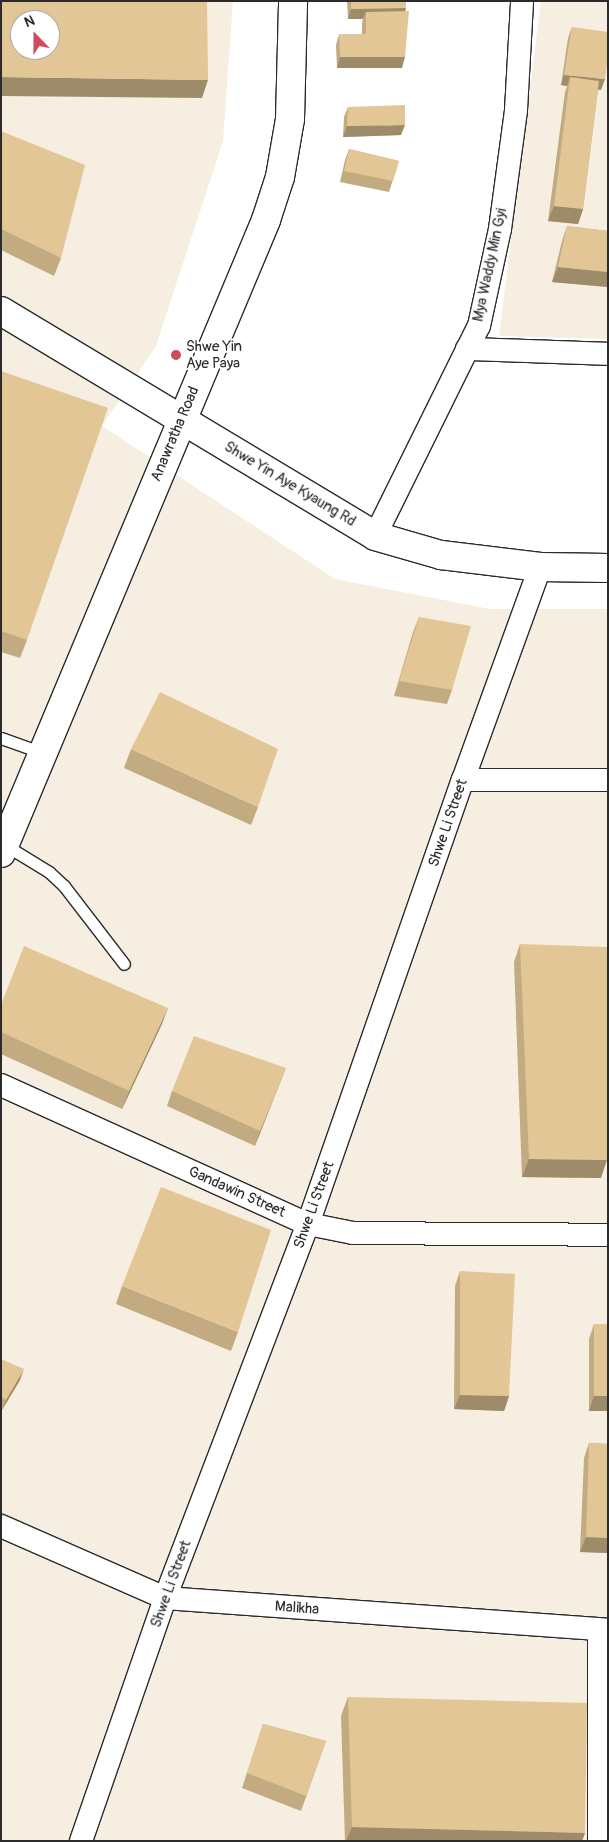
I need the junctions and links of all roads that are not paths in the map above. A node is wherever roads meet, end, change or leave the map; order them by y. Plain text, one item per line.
1 (292, 1) edge
2 (522, 1) edge
3 (1, 311) edge
4 (467, 349) junction
5 (608, 354) edge
6 (182, 418) junction
7 (376, 536) junction
8 (540, 567) junction
9 (608, 568) edge
10 (1, 738) edge
11 (43, 753) junction
12 (463, 780) junction
13 (608, 780) edge
14 (3, 849) edge
15 (124, 964) dead end
16 (1, 1085) edge
17 (308, 1224) junction
18 (608, 1235) edge
19 (1, 1526) edge
20 (165, 1598) junction
21 (603, 1630) edge
22 (82, 1841) edge
23 (599, 1841) edge

1 - 6 main road, Anawratha Road
2 - 4 street, Mya Waddy Min Gyi
3 - 6 main road, Shwe Yin Aye Kyaung Rd
4 - 5 street
4 - 7 street, Mya Waddy Min Gyi
6 - 7 main road, Shwe Yin Aye Kyaung Rd
6 - 11 main road, Anawratha Road
7 - 8 main road, Shwe Yin Aye Kyaung Rd
8 - 9 main road, Shwe Yin Aye Kyaung Rd
8 - 12 street, Shwe Li Street
10 - 11 lane
11 - 14 main road, Anawratha Road
12 - 13 street
12 - 17 street, Shwe Li Street
14 - 15 lane
16 - 17 street, Gandawin Street
17 - 18 street, Gandawin Street
17 - 20 street, Shwe Li Street
19 - 20 street, Malikha
20 - 21 street, Malikha
20 - 22 street, Shwe Li Street
21 - 23 street

